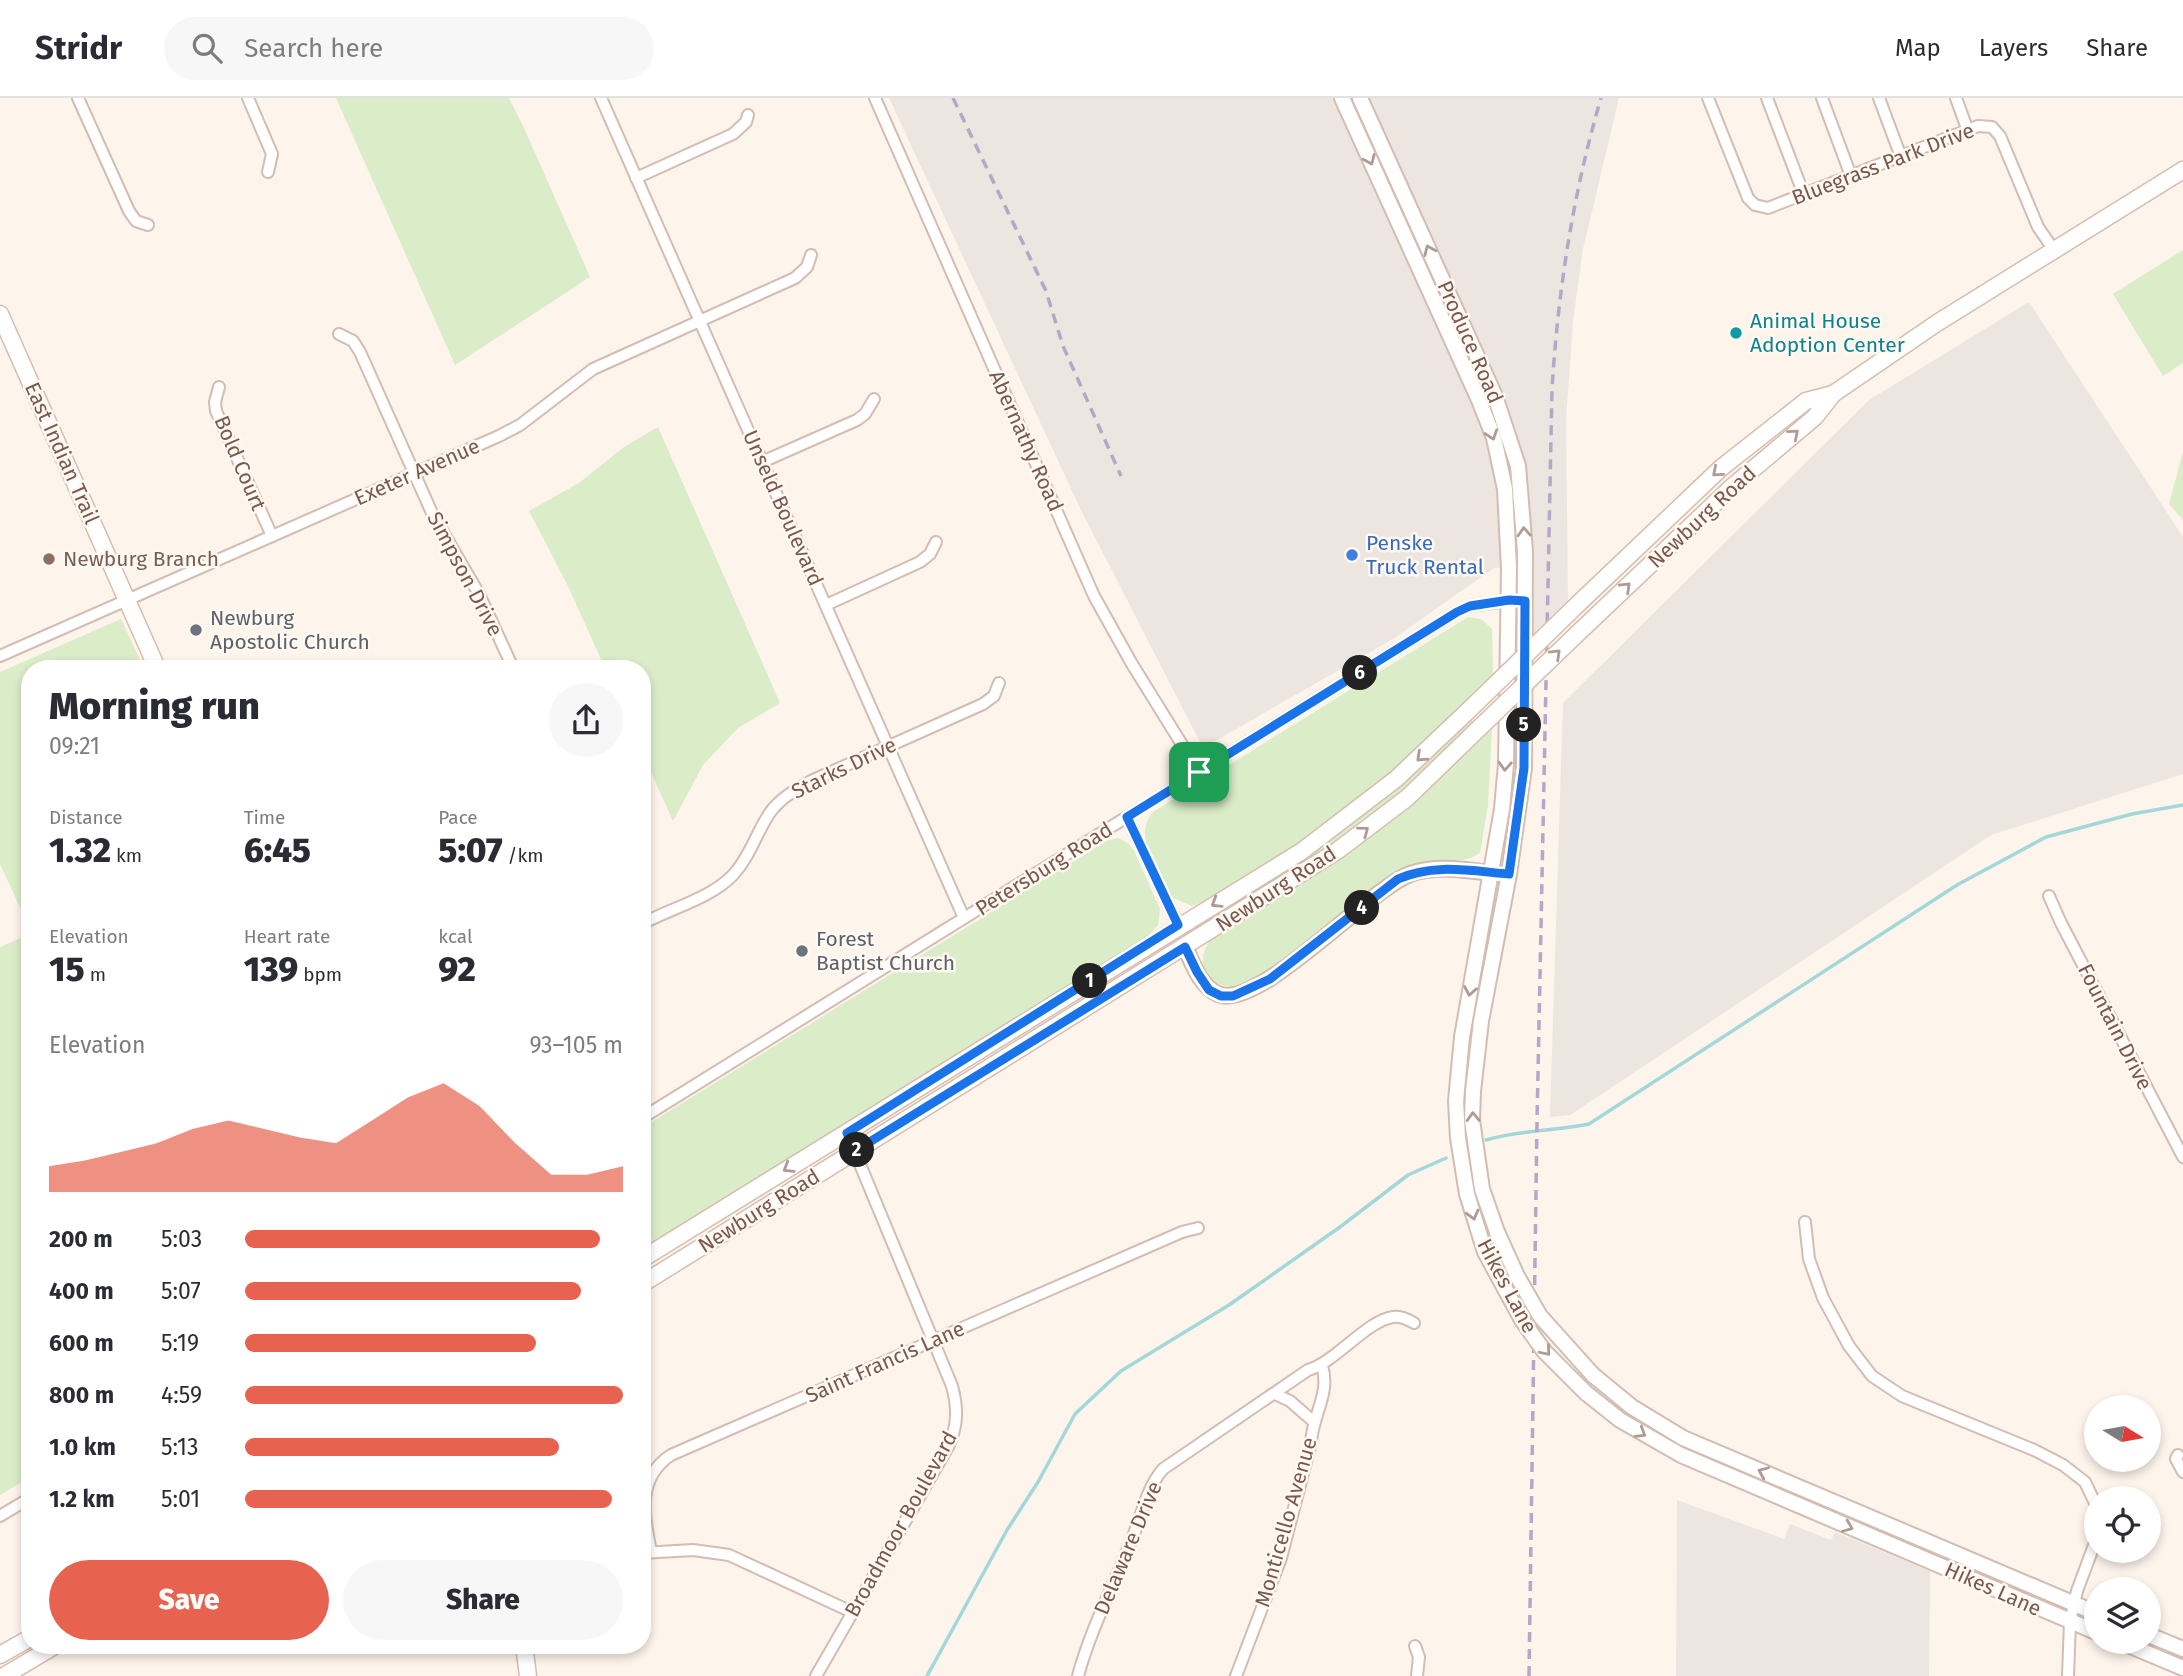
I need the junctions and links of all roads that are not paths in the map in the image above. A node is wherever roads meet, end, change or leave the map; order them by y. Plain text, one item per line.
1 (78, 98) edge
2 (248, 98) edge
3 (601, 98) edge
4 (875, 98) edge
5 (1342, 98) edge
6 (1360, 98) edge
7 (1708, 98) edge
8 (1767, 98) edge
9 (1822, 98) edge
10 (1879, 98) edge
11 (1956, 98) edge
12 (748, 115) dead end
13 (1968, 131) junction
14 (1900, 157) junction
15 (2183, 170) edge
16 (268, 172) dead end
17 (1851, 176) junction
18 (636, 178) junction
19 (1804, 195) junction
20 (148, 225) dead end
21 (2054, 250) junction
22 (811, 255) dead end
23 (0, 314) edge
24 (699, 320) junction
25 (339, 334) dead end
26 (219, 387) dead end
27 (1833, 394) junction
28 (874, 399) dead end
29 (762, 462) junction
30 (414, 473) junction
31 (272, 537) junction
32 (936, 542) dead end
33 (1509, 600) junction
34 (127, 601) junction
35 (1525, 601) junction
36 (826, 605) junction
37 (0, 656) edge
38 (153, 660) edge
39 (509, 660) edge
40 (999, 683) dead end
41 (888, 747) junction
42 (1199, 772) junction
43 (1127, 817) junction
44 (1491, 873) junction
45 (1509, 874) junction
46 (2049, 896) dead end
47 (964, 918) junction
48 (651, 919) edge
49 (1178, 925) junction
50 (1185, 947) junction
51 (651, 1112) edge
52 (847, 1133) junction
53 (855, 1151) junction
54 (2183, 1157) edge
55 (1805, 1222) dead end
56 (1198, 1228) dead end
57 (651, 1253) edge
58 (651, 1278) edge
59 (1414, 1323) dead end
60 (933, 1341) junction
61 (1322, 1366) junction
62 (1275, 1394) junction
63 (1314, 1422) junction
64 (2178, 1455) dead end
65 (2183, 1472) edge
66 (651, 1476) edge
67 (2087, 1486) edge
68 (21, 1503) edge
69 (0, 1516) edge
70 (651, 1552) edge
71 (2088, 1563) edge
72 (2074, 1604) junction
73 (2084, 1609) edge
74 (854, 1613) junction
75 (2070, 1622) junction
76 (2084, 1627) edge
77 (2161, 1640) edge
78 (21, 1643) edge
79 (1415, 1646) dead end
80 (2183, 1649) edge
81 (41, 1654) edge
82 (525, 1654) edge
83 (2149, 1654) edge
84 (0, 1656) edge
85 (2183, 1668) edge
86 (4, 1676) edge
87 (528, 1676) edge
88 (816, 1676) edge
89 (1078, 1676) edge
90 (1236, 1676) edge
91 (1417, 1676) edge
92 (2068, 1676) edge

1 - 20 street
2 - 16 street
3 - 18 street, Unseld Boulevard
4 - 42 street, Abernathy Road
5 -> 33 street, Produce Road
35 -> 6 street, Produce Road
7 - 19 street, Bluegrass Park Drive
8 - 19 street
9 - 17 street
10 - 14 street
11 - 13 street
12 - 18 street
13 - 14 street, Bluegrass Park Drive
13 - 21 street, Bluegrass Park Drive
14 - 17 street, Bluegrass Park Drive
15 - 21 main road, Newburg Road
17 - 19 street, Bluegrass Park Drive
18 - 24 street, Unseld Boulevard
21 - 27 main road, Newburg Road
22 - 24 street, Exeter Avenue
23 - 34 main road, East Indian Trail
24 - 29 street, Unseld Boulevard
24 - 30 street, Exeter Avenue
25 - 30 street, Simpson Drive
26 - 31 street, Bold Court
27 -> 49 main road, Newburg Road, bridge
50 -> 27 main road, Newburg Road, bridge
28 - 29 street
29 - 36 street, Unseld Boulevard
30 - 31 street, Exeter Avenue
30 - 39 street, Simpson Drive
31 - 34 street, Exeter Avenue
32 - 36 street
33 - 35 street, Petersburg Road
33 - 42 street, Petersburg Road
33 -> 44 street, Hikes Lane
34 - 37 street, Exeter Avenue
34 - 38 main road, East Indian Trail
35 - 45 street, Hikes Lane
36 - 41 street, Unseld Boulevard
40 - 41 street, Starks Drive
41 - 47 street, Unseld Boulevard
41 - 48 street, Starks Drive
42 - 43 street, Petersburg Road
43 - 47 street, Petersburg Road
43 - 49 street
44 - 45 street
44 - 50 street
44 -> 75 street, Hikes Lane, bridge
72 -> 45 street, Hikes Lane, bridge
46 - 54 street, Fountain Drive
47 - 51 street, Petersburg Road
49 - 52 main road, Newburg Road
50 - 53 main road, Newburg Road
52 - 53 street, Broadmoor Boulevard
52 -> 57 main road, Newburg Road
53 - 58 main road, Newburg Road
53 - 60 street, Broadmoor Boulevard
55 - 67 street
56 - 60 street, Saint Francis Lane
59 - 61 street, Delaware Drive
60 - 66 street, Saint Francis Lane
60 - 74 street, Broadmoor Boulevard
61 - 62 street, Delaware Drive
61 - 63 street, Monticello Avenue
62 - 63 street
62 - 89 street, Delaware Drive
63 - 90 street, Monticello Avenue
64 - 65 street
68 - 69 street
70 - 74 street
71 - 72 street
72 - 73 street, Hikes Lane
72 - 75 street
74 - 88 street, Broadmoor Boulevard
75 - 76 street, Hikes Lane
75 - 92 street
77 - 80 street
78 - 84 main road
79 - 91 street
81 - 86 main road
82 - 87 main road
83 - 85 street

